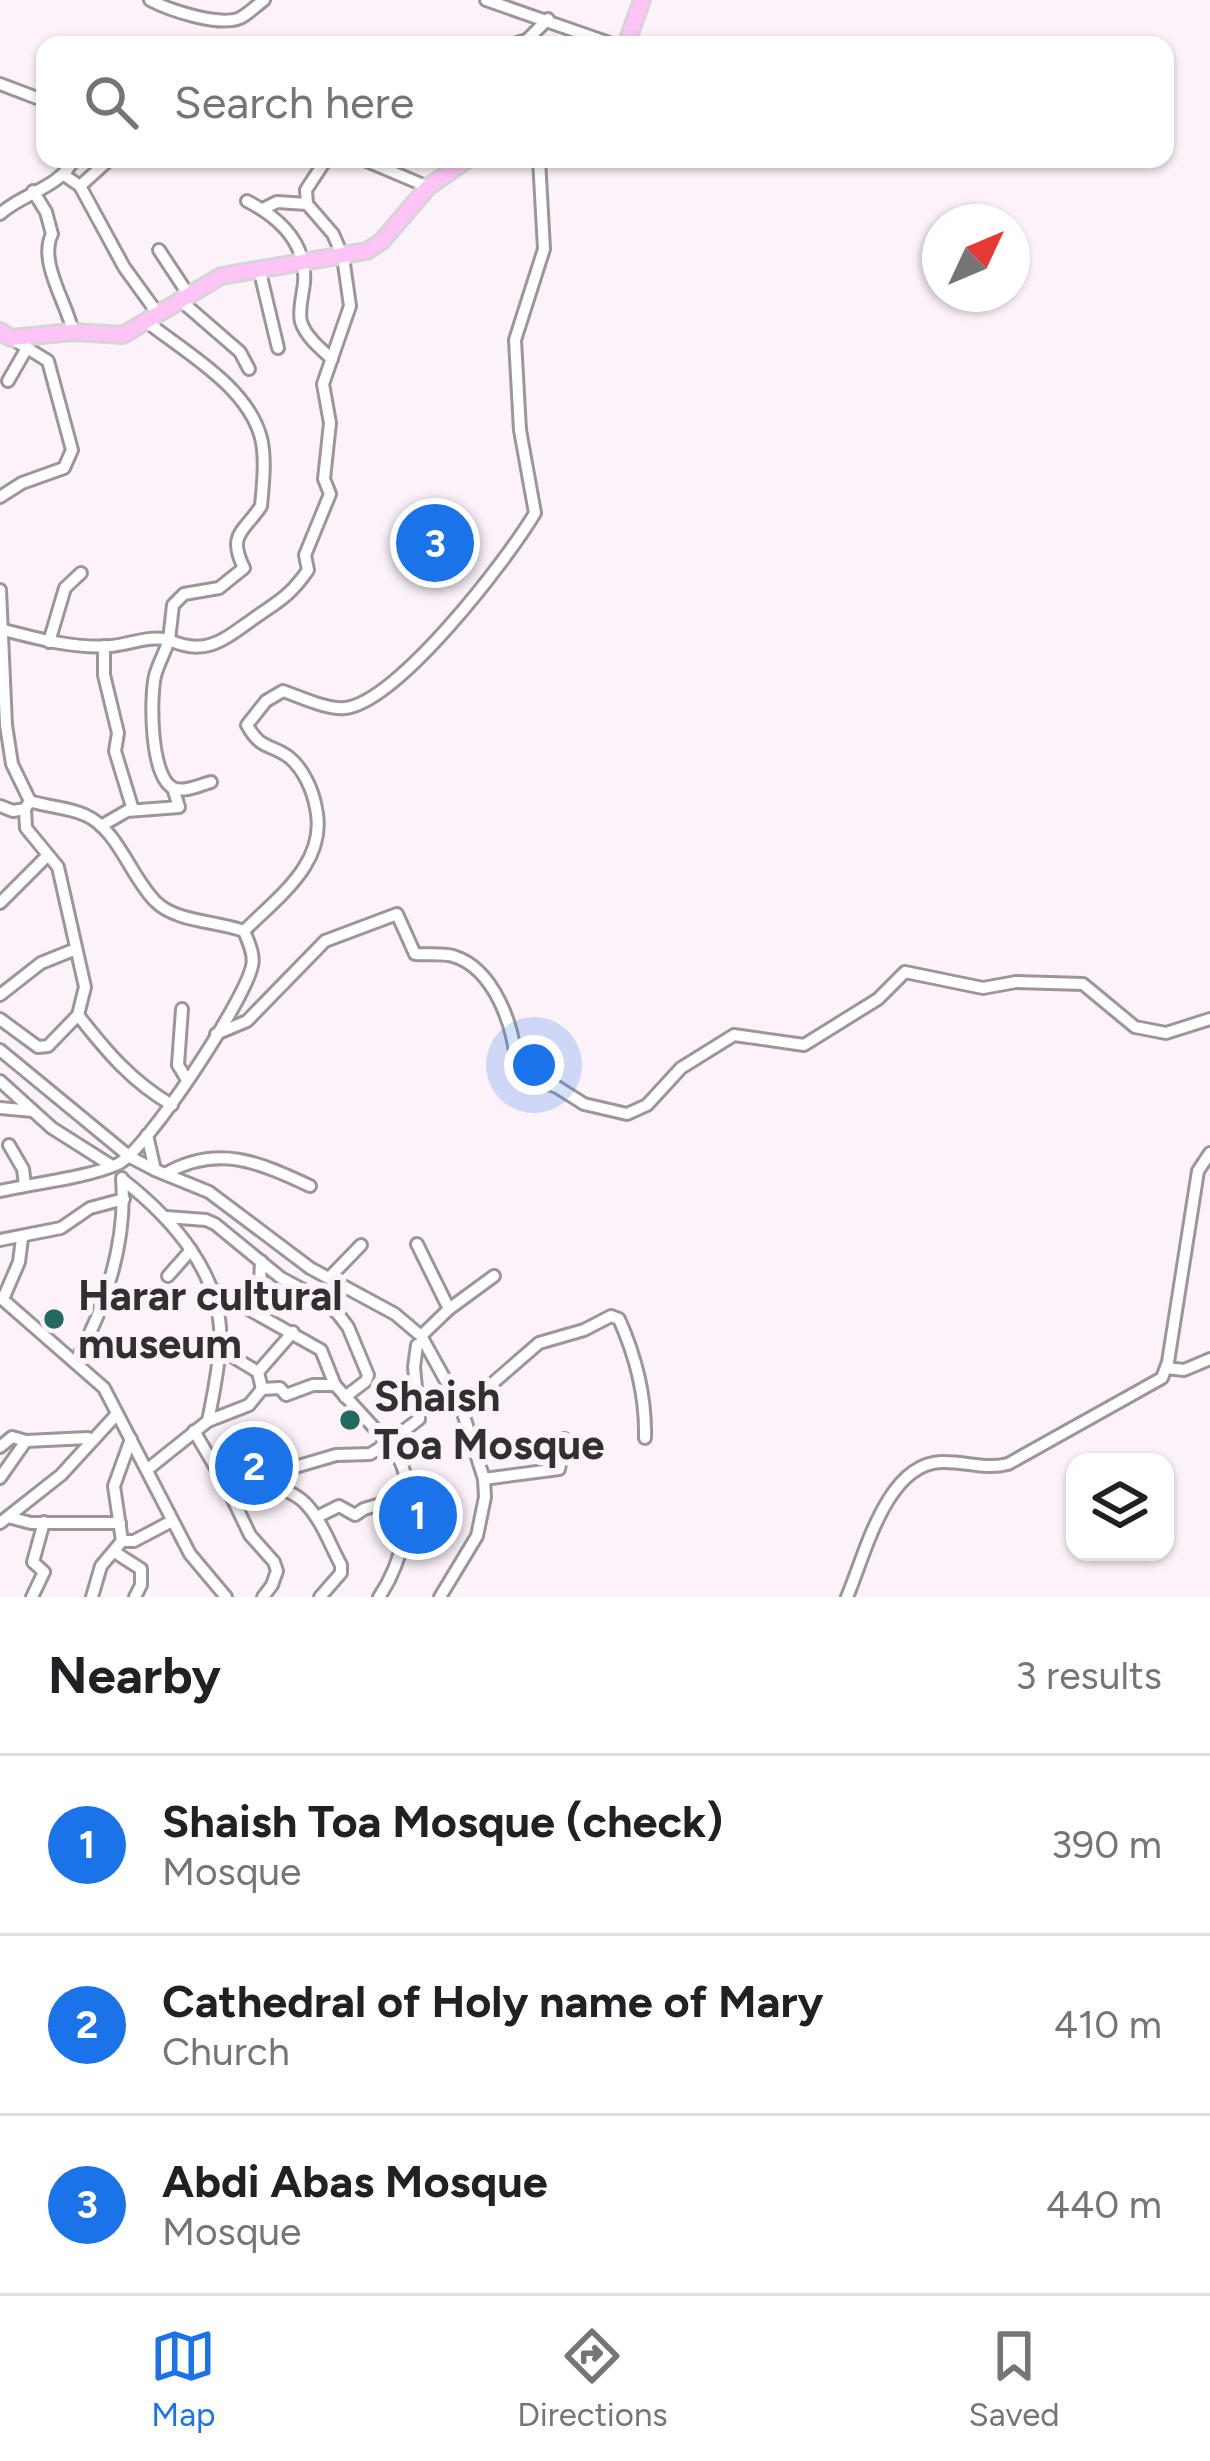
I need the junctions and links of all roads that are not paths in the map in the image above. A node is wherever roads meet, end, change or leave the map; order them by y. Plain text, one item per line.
1 (150, 0) edge
2 (264, 0) edge
3 (486, 0) edge
4 (642, 0) edge
5 (548, 20) junction
6 (531, 36) edge
7 (591, 36) edge
8 (629, 36) edge
9 (0, 83) edge
10 (36, 97) edge
11 (69, 168) edge
12 (100, 168) edge
13 (320, 168) edge
14 (383, 168) edge
15 (455, 168) edge
16 (540, 168) edge
17 (64, 176) junction
18 (80, 186) junction
19 (428, 187) junction
20 (33, 191) junction
21 (248, 201) dead end
22 (307, 204) junction
23 (262, 209) junction
24 (0, 214) edge
25 (159, 250) dead end
26 (343, 257) junction
27 (305, 263) junction
28 (259, 268) junction
29 (184, 297) junction
30 (153, 318) junction
31 (74, 332) junction
32 (5, 334) edge
33 (27, 348) junction
34 (278, 348) dead end
35 (332, 359) junction
36 (249, 369) dead end
37 (8, 381) dead end
38 (0, 497) edge
39 (81, 573) dead end
40 (0, 593) edge
41 (4, 630) junction
42 (170, 640) junction
43 (49, 642) junction
44 (104, 646) junction
45 (211, 782) dead end
46 (173, 788) junction
47 (27, 805) junction
48 (0, 806) edge
49 (133, 810) junction
50 (100, 826) junction
51 (48, 856) junction
52 (0, 903) edge
53 (244, 931) junction
54 (76, 949) junction
55 (0, 995) edge
56 (182, 1009) dead end
57 (78, 1015) junction
58 (0, 1019) edge
59 (1210, 1019) edge
60 (216, 1034) junction
61 (0, 1050) edge
62 (187, 1080) junction
63 (0, 1081) edge
64 (172, 1105) junction
65 (0, 1108) edge
66 (33, 1111) junction
67 (146, 1136) junction
68 (9, 1144) dead end
69 (1210, 1153) edge
70 (120, 1162) junction
71 (160, 1172) junction
72 (123, 1180) junction
73 (26, 1185) junction
74 (310, 1186) dead end
75 (0, 1191) edge
76 (124, 1199) junction
77 (166, 1217) junction
78 (22, 1238) junction
79 (0, 1240) edge
80 (417, 1244) dead end
81 (361, 1245) dead end
82 (191, 1250) junction
83 (261, 1261) junction
84 (168, 1276) dead end
85 (494, 1276) dead end
86 (329, 1279) junction
87 (209, 1287) junction
88 (2, 1298) edge
89 (239, 1301) junction
90 (449, 1309) junction
91 (293, 1332) junction
92 (419, 1341) junction
93 (220, 1348) junction
94 (1210, 1359) edge
95 (76, 1361) junction
96 (1166, 1368) junction
97 (258, 1372) junction
98 (335, 1385) junction
99 (262, 1388) junction
100 (345, 1397) junction
101 (462, 1410) junction
102 (117, 1414) junction
103 (208, 1421) junction
104 (194, 1431) junction
105 (6, 1434) edge
106 (88, 1438) dead end
107 (645, 1438) dead end
108 (131, 1439) junction
109 (565, 1439) dead end
110 (26, 1442) junction
111 (388, 1443) junction
112 (0, 1447) edge
113 (148, 1469) junction
114 (269, 1474) junction
115 (0, 1478) edge
116 (484, 1479) junction
117 (227, 1487) junction
118 (407, 1496) junction
119 (317, 1517) junction
120 (4, 1520) edge
121 (172, 1521) junction
122 (44, 1522) junction
123 (120, 1522) junction
124 (119, 1547) junction
125 (32, 1597) edge
126 (92, 1597) edge
127 (135, 1597) edge
128 (226, 1597) edge
129 (263, 1597) edge
130 (320, 1597) edge
131 (379, 1597) edge
132 (440, 1597) edge
133 (847, 1597) edge

1 - 2 street
3 - 5 street
4 - 8 main road
5 - 6 street
5 - 7 street
9 - 10 street
11 - 17 street
12 - 18 street
13 - 22 street
14 - 19 street
15 - 19 main road
16 - 53 street
17 - 18 street
17 - 20 street
18 - 30 street
19 - 26 main road
20 - 24 street
20 - 31 street
21 - 23 street
22 - 23 street
22 - 26 street
23 - 27 street
25 - 29 street
26 - 27 main road
26 - 35 street
27 - 28 main road
27 - 35 street
28 - 29 main road
28 - 34 street
29 - 30 main road
29 - 36 street
30 - 31 main road
30 - 42 street
31 - 32 main road
32 - 33 street
33 - 37 street
33 - 38 street
35 - 42 street
39 - 43 street
40 - 41 street
41 - 43 street
41 - 47 street
42 - 44 street
42 - 46 street
43 - 44 street
44 - 49 street
45 - 46 street
46 - 49 street
47 - 48 street
47 - 50 street
47 - 51 street
49 - 50 street
50 - 53 street
51 - 52 street
51 - 54 street
53 - 60 street
54 - 55 street
54 - 57 street
56 - 62 street
57 - 58 street
57 - 64 street
59 - 60 street
60 - 62 street
61 - 70 street
62 - 64 street
63 - 66 street
64 - 67 street
65 - 66 street
66 - 70 street
67 - 70 street
67 - 71 street
68 - 73 street
69 - 96 street
70 - 71 street
70 - 72 street
70 - 73 street
71 - 74 street
71 - 86 street
72 - 76 street
72 - 77 street
73 - 75 street
76 - 78 street
76 - 95 street
77 - 82 street
77 - 83 street
78 - 79 street
78 - 88 street
80 - 90 street
81 - 86 street
82 - 84 street
82 - 87 street
83 - 89 street
83 - 100 street
85 - 90 street
86 - 92 street
87 - 89 street
87 - 93 street
88 - 95 street
89 - 91 street
90 - 92 street
91 - 97 street
91 - 98 street
92 - 101 street
92 - 111 street
93 - 97 street
93 - 103 street
94 - 96 street
95 - 102 street
96 - 133 street
97 - 99 street
98 - 99 street
98 - 100 street
99 - 103 street
100 - 111 street
101 - 107 street
101 - 116 street
102 - 108 street
102 - 120 street
103 - 104 street
104 - 113 street
104 - 117 street
105 - 110 street
105 - 112 street
106 - 110 street
108 - 113 street
108 - 123 street
109 - 116 street
110 - 115 street
111 - 114 street
111 - 118 street
113 - 121 street
114 - 117 street
114 - 119 street
116 - 132 street
117 - 129 street
118 - 119 street
118 - 131 street
119 - 130 street
120 - 122 street
121 - 124 street
121 - 128 street
122 - 123 street
122 - 125 street
123 - 124 street
124 - 126 street
124 - 127 street

